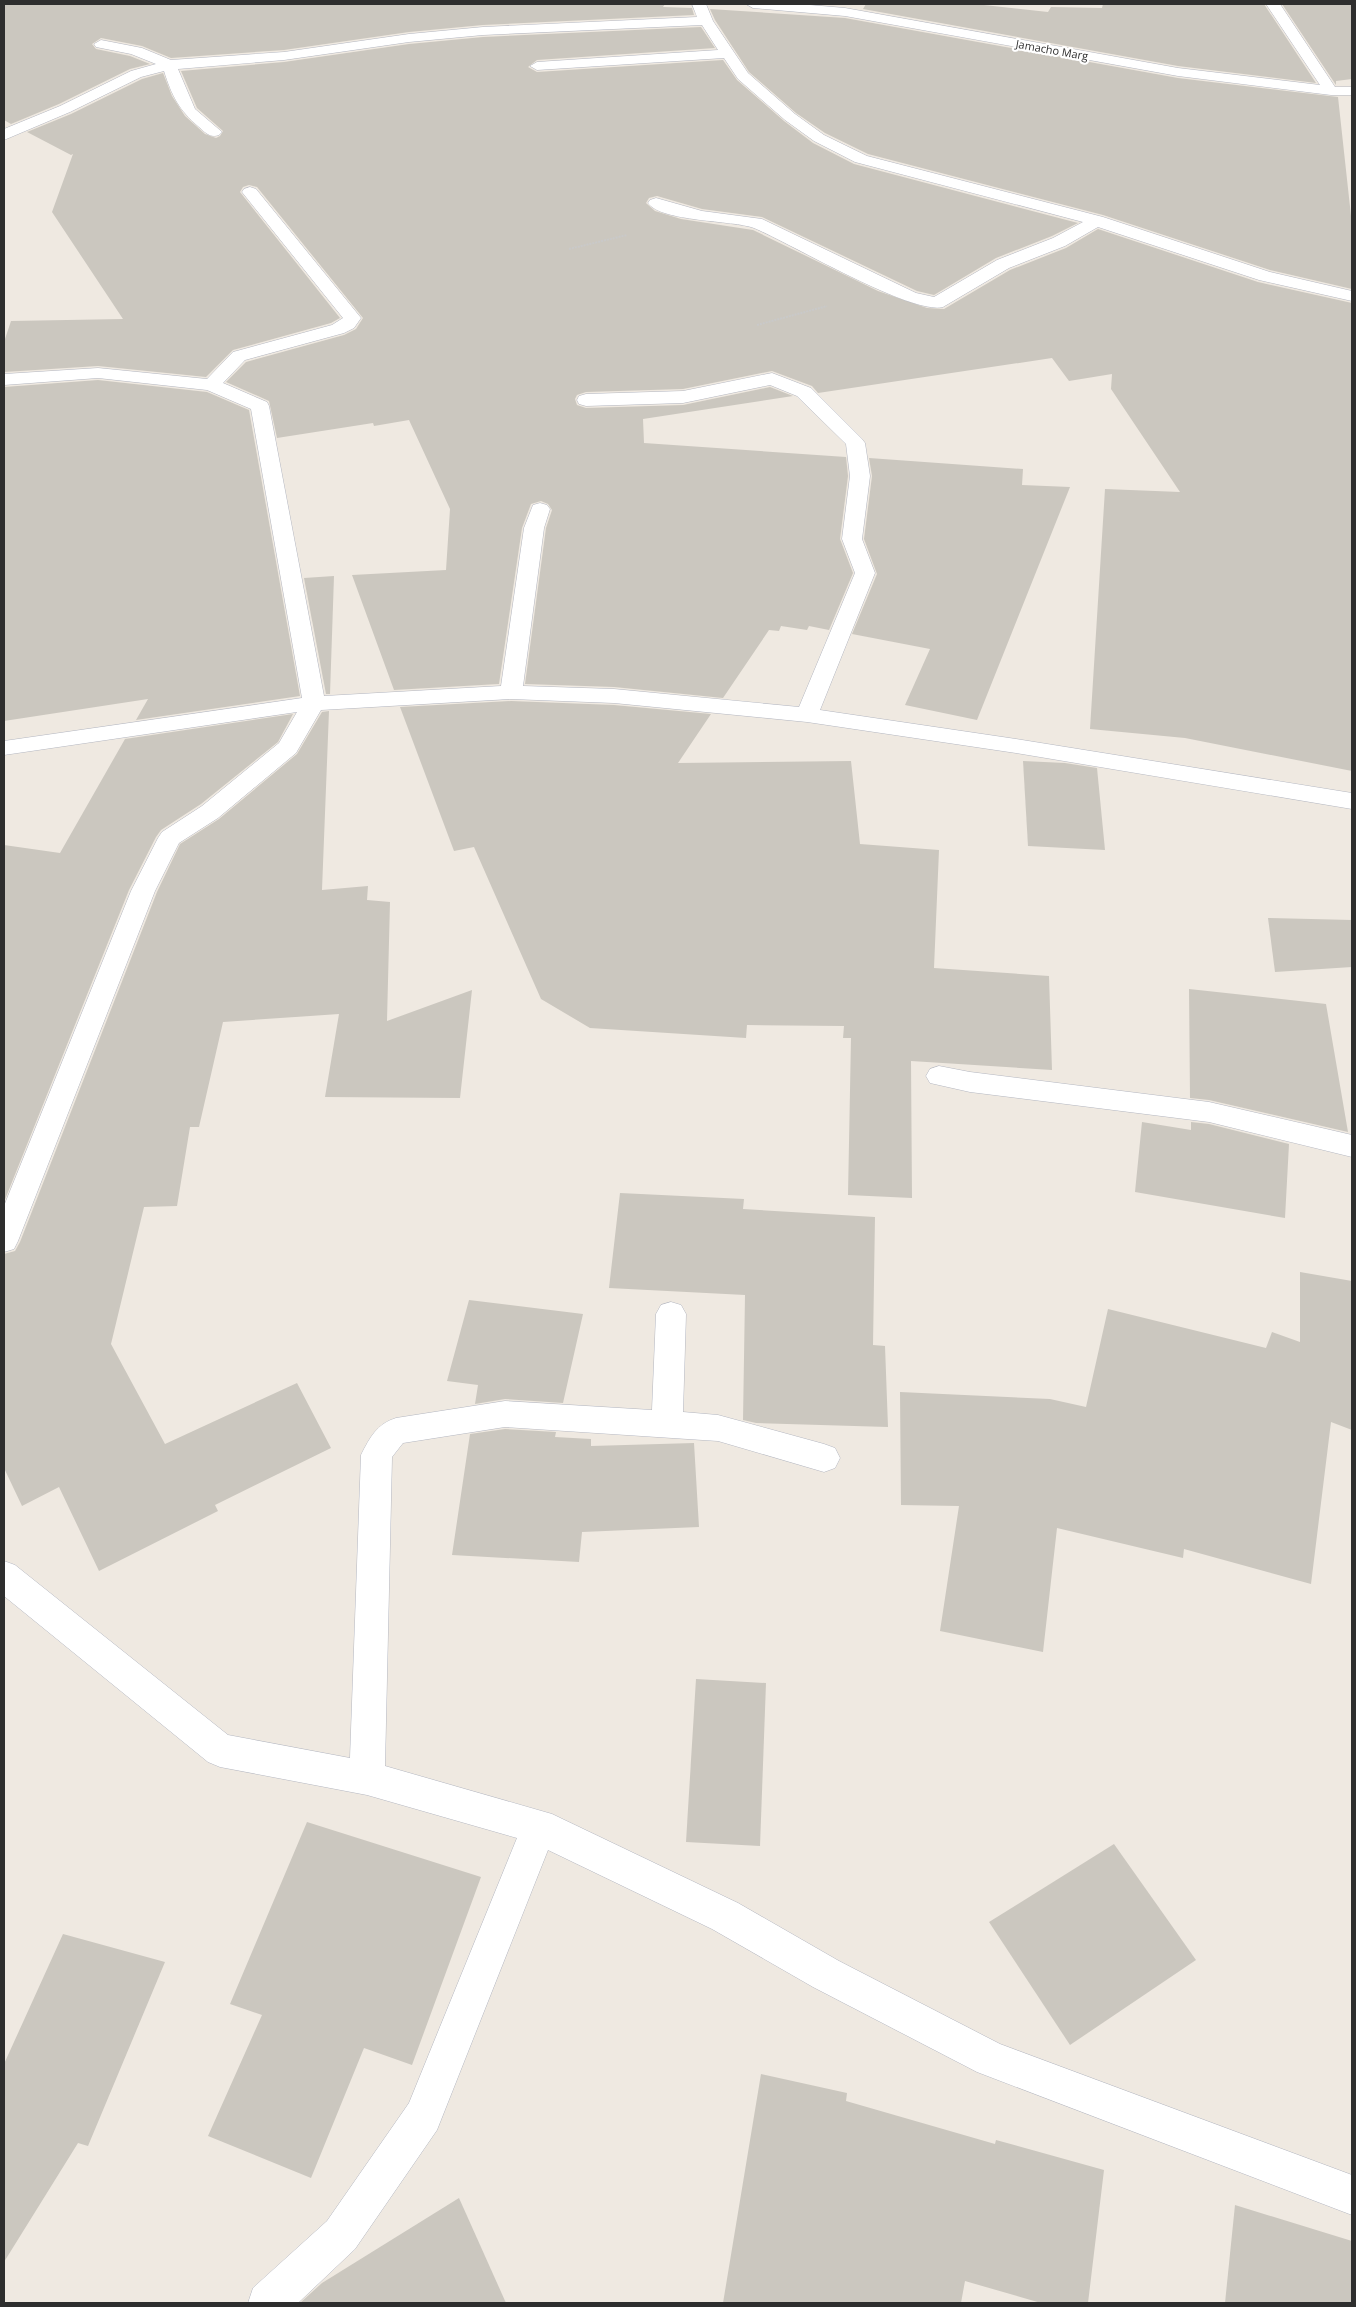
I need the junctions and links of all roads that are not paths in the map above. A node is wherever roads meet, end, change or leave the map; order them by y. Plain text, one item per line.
1 (699, 4) edge
2 (753, 4) edge
3 (1274, 4) edge
4 (847, 8) edge
5 (706, 21) junction
6 (101, 44) dead end
7 (726, 54) junction
8 (169, 65) junction
9 (537, 66) dead end
10 (1331, 91) junction
11 (1352, 91) edge
12 (214, 132) dead end
13 (4, 135) edge
14 (250, 192) dead end
15 (656, 203) dead end
16 (1097, 221) junction
17 (1352, 296) edge
18 (4, 379) edge
19 (211, 385) junction
20 (586, 400) dead end
21 (540, 509) dead end
22 (511, 692) junction
23 (314, 703) junction
24 (807, 715) junction
25 (4, 748) edge
26 (1352, 801) edge
27 (938, 1076) dead end
28 (1352, 1146) edge
29 (4, 1241) edge
30 (671, 1314) dead end
31 (667, 1426) junction
32 (824, 1458) dead end
33 (4, 1576) edge
34 (367, 1778) junction
35 (539, 1827) junction
36 (1352, 2195) edge
37 (268, 2303) edge

1 - 5 street
2 - 4 street, Jamacho Marg
3 - 10 street
4 - 10 street, Jamacho Marg
5 - 7 street
5 - 8 street
6 - 8 street
7 - 9 street
7 - 16 street
8 - 12 street
8 - 13 street
10 - 11 street, Jamacho Marg
14 - 19 street
15 - 16 street
16 - 17 street
18 - 19 street
19 - 23 street
20 - 24 street
21 - 22 street
22 - 23 street
22 - 24 street
23 - 25 street
23 - 29 street
24 - 26 street
27 - 28 street
30 - 31 street
31 - 32 street
31 - 34 street
33 - 34 street
34 - 35 street
35 - 36 street
35 - 37 street

